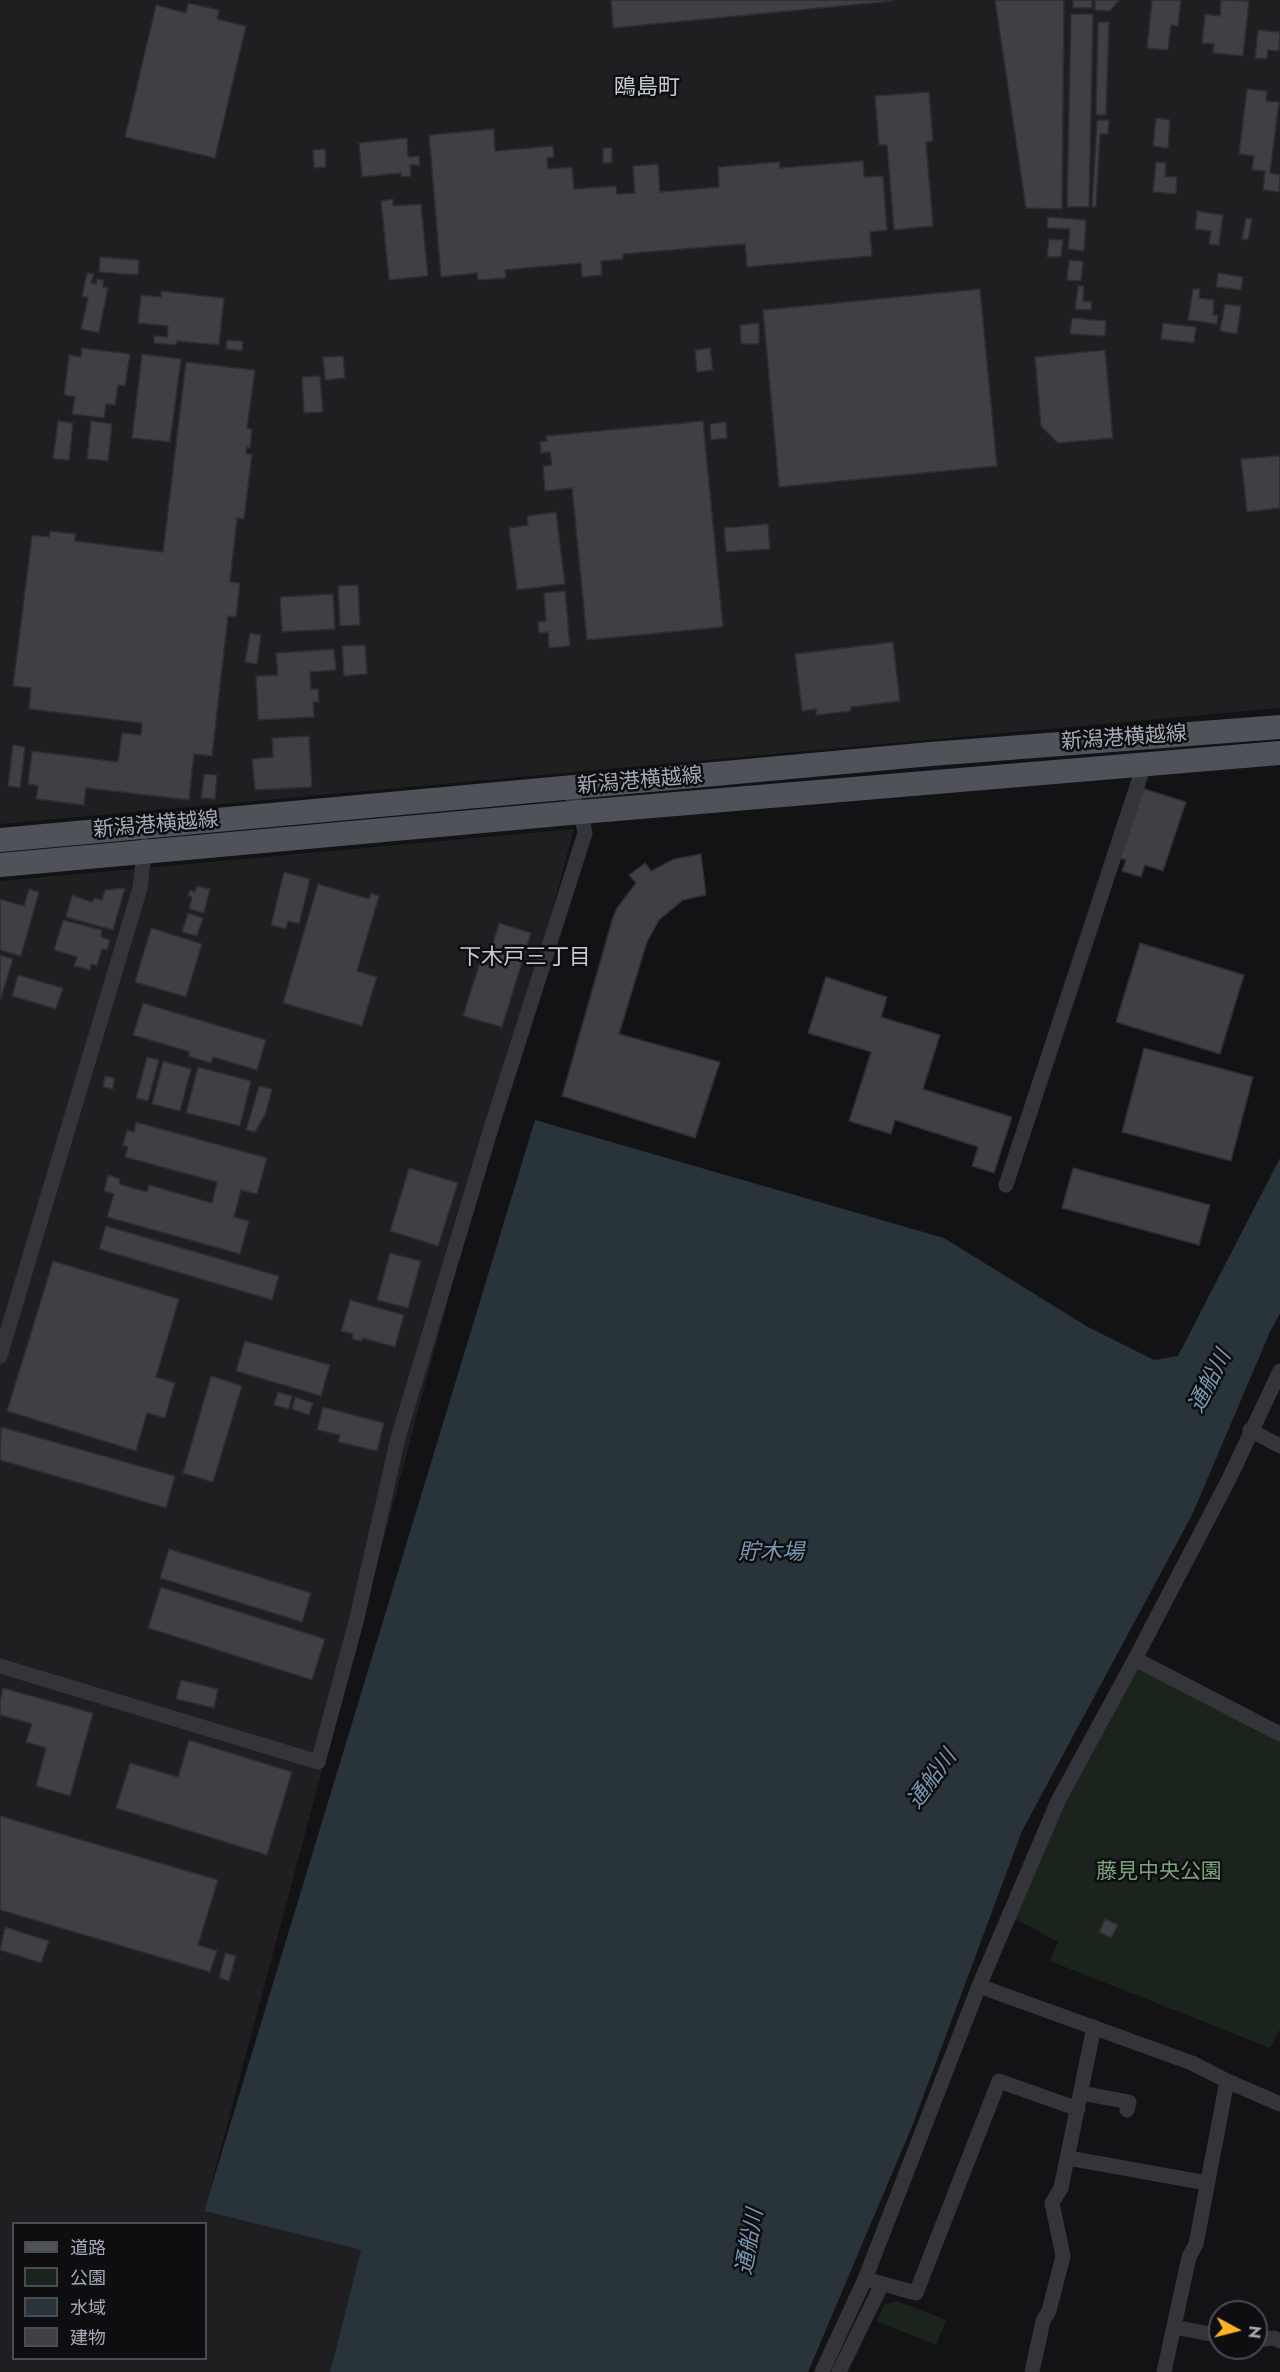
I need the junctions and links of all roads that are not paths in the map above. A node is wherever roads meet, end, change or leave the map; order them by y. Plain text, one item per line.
1 (1280, 727) edge
2 (1280, 753) edge
3 (1144, 765) junction
4 (568, 788) junction
5 (581, 812) junction
6 (146, 827) junction
7 (0, 840) edge
8 (144, 851) junction
9 (0, 865) edge
10 (1006, 1185) dead end
11 (0, 1356) edge
12 (1280, 1371) edge
13 (1250, 1430) junction
14 (1280, 1446) edge
15 (1135, 1659) junction
16 (0, 1666) edge
17 (1280, 1734) edge
18 (979, 1986) junction
19 (1094, 2027) junction
20 (1227, 2081) junction
21 (1081, 2093) junction
22 (1280, 2104) edge
23 (1078, 2109) junction
24 (1127, 2110) dead end
25 (1068, 2158) junction
26 (1207, 2183) junction
27 (865, 2279) junction
28 (882, 2284) junction
29 (1174, 2327) junction
30 (1208, 2334) edge
31 (822, 2372) edge
32 (839, 2372) edge
33 (1032, 2372) edge
34 (1164, 2372) edge

1 - 4 main road, 新潟港横越線
2 - 3 main road, 新潟港横越線
3 - 5 main road, 新潟港横越線
3 - 10 street
4 - 5 street
4 - 6 main road, 新潟港横越線
5 - 8 main road, 新潟港横越線
5 - 16 street
6 - 7 main road, 新潟港横越線
6 - 8 street
8 - 9 main road, 新潟港横越線
8 - 11 street
12 - 13 street
13 - 14 street
13 - 15 street
15 - 17 street
15 - 18 street
18 - 19 street
18 - 27 street
19 - 20 street
19 - 21 street
20 - 22 street
20 - 26 street
21 - 23 street
21 - 24 street
23 - 25 street
23 - 28 street
25 - 26 street
25 - 33 street
26 - 29 street
27 - 28 street
27 - 31 street
28 - 32 street
29 - 30 street
29 - 34 street

